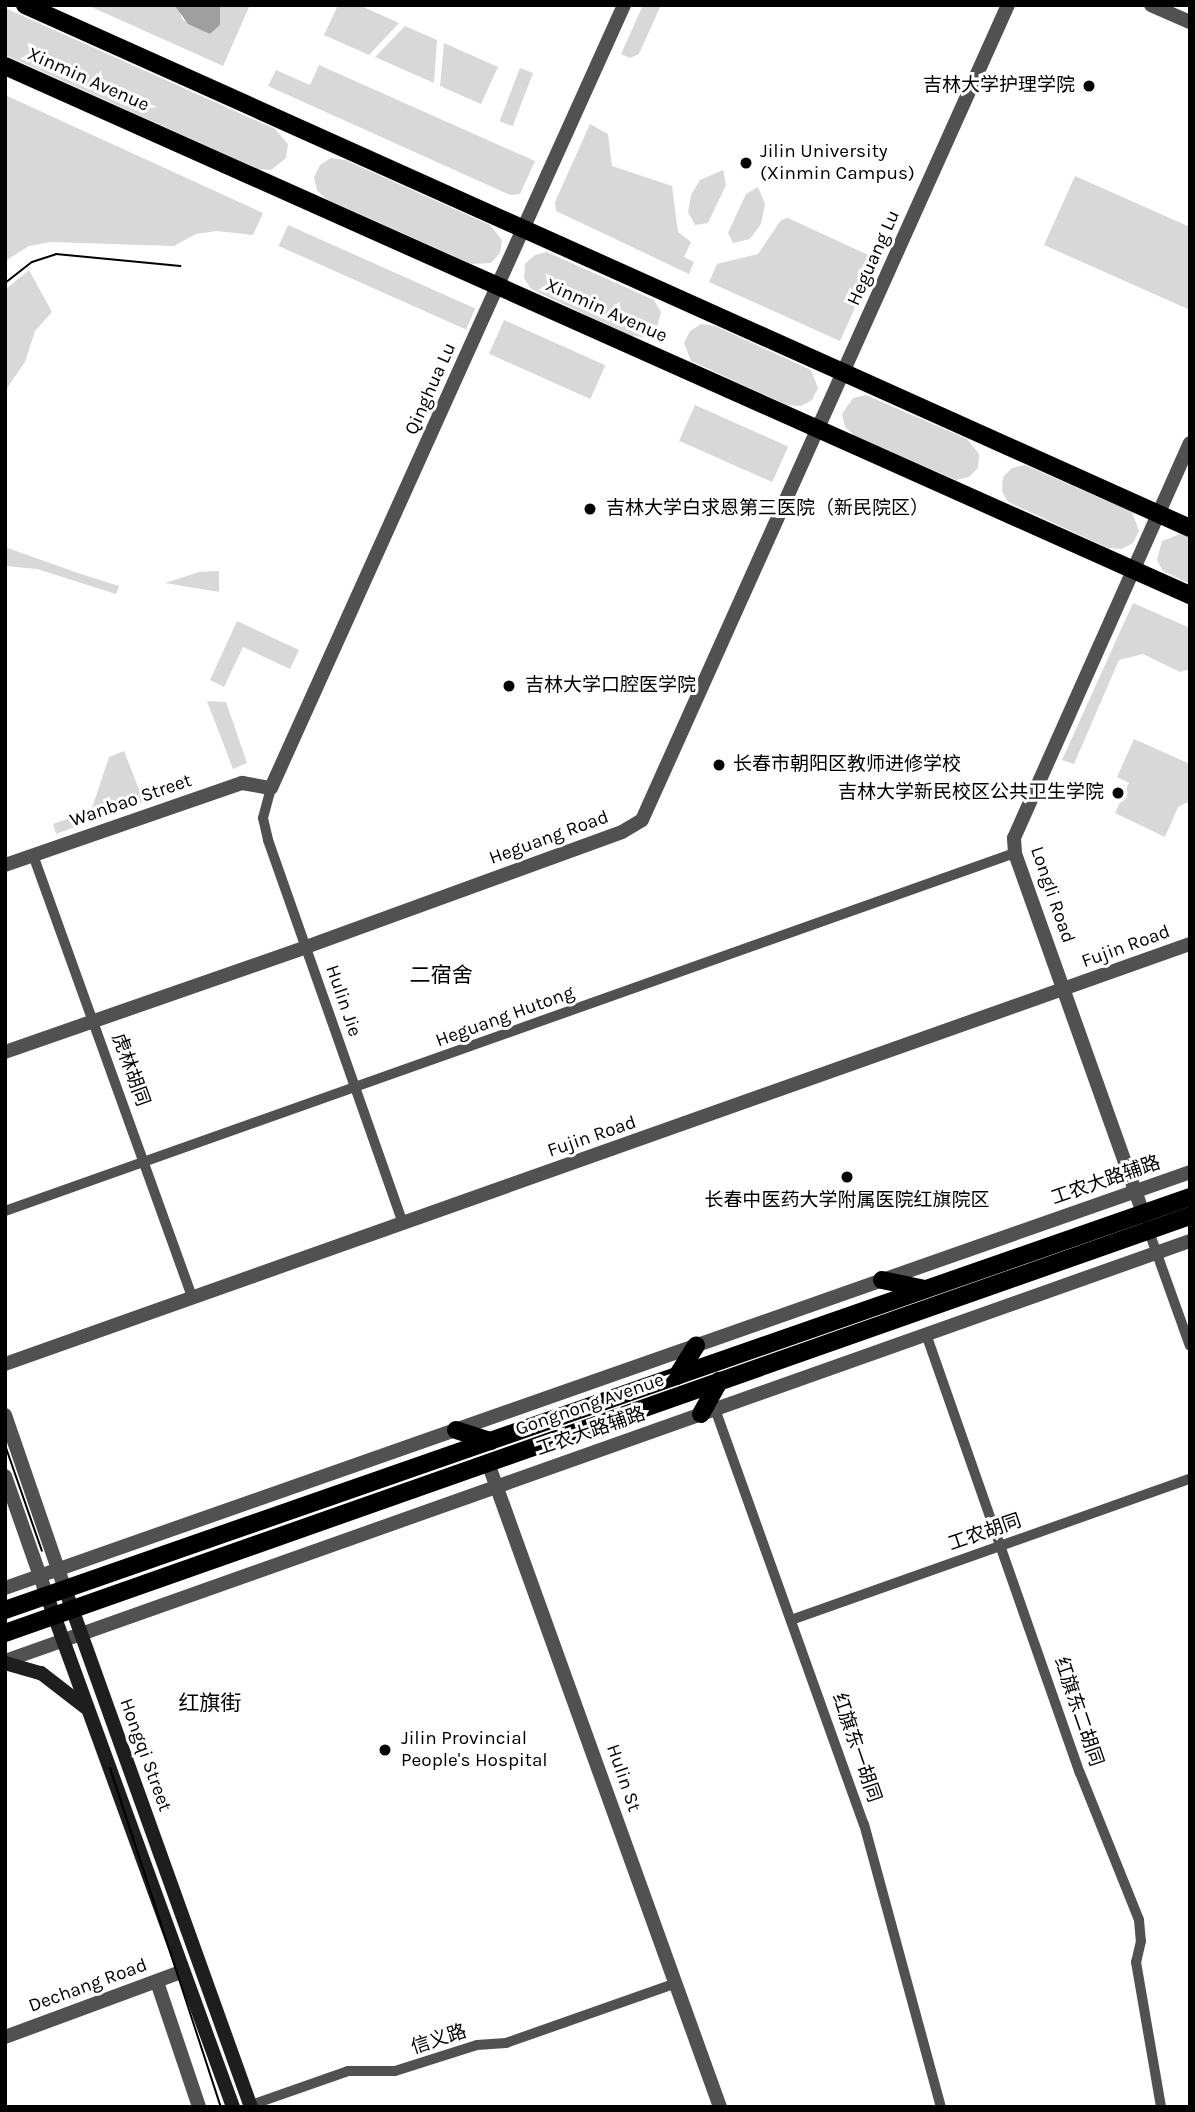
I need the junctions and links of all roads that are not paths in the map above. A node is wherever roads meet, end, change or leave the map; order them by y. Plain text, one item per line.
1 (25, 5) edge
2 (624, 5) edge
3 (1007, 5) edge
4 (1151, 5) edge
5 (1190, 22) edge
6 (5, 66) edge
7 (524, 229) junction
8 (498, 286) junction
9 (844, 373) junction
10 (819, 429) junction
11 (1190, 443) edge
12 (1158, 514) junction
13 (1190, 528) edge
14 (1133, 570) junction
15 (1190, 595) edge
16 (271, 788) junction
17 (1015, 853) junction
18 (33, 855) junction
19 (5, 865) edge
20 (1190, 944) edge
21 (306, 947) junction
22 (1065, 990) junction
23 (94, 1021) junction
24 (5, 1052) edge
25 (356, 1089) junction
26 (145, 1161) junction
27 (1190, 1172) edge
28 (1135, 1192) junction
29 (1190, 1197) edge
30 (5, 1211) edge
31 (1143, 1213) junction
32 (1190, 1216) edge
33 (403, 1224) junction
34 (1148, 1231) junction
35 (1190, 1241) edge
36 (1156, 1253) junction
37 (882, 1280) junction
38 (925, 1289) junction
39 (192, 1297) junction
40 (926, 1334) junction
41 (696, 1345) junction
42 (1190, 1346) edge
43 (5, 1364) edge
44 (677, 1376) junction
45 (719, 1381) junction
46 (708, 1412) junction
47 (5, 1415) edge
48 (456, 1430) junction
49 (490, 1441) junction
50 (488, 1463) junction
51 (5, 1476) edge
52 (1190, 1479) edge
53 (496, 1486) junction
54 (1001, 1546) junction
55 (58, 1569) junction
56 (40, 1575) junction
57 (5, 1588) edge
58 (65, 1589) junction
59 (47, 1595) junction
60 (72, 1609) junction
61 (5, 1610) edge
62 (54, 1616) junction
63 (791, 1619) junction
64 (5, 1633) edge
65 (81, 1633) junction
66 (63, 1640) junction
67 (5, 1662) edge
68 (88, 1710) junction
69 (183, 1971) junction
70 (156, 1982) junction
71 (676, 1983) junction
72 (5, 2037) edge
73 (251, 2106) edge
74 (199, 2107) edge
75 (233, 2107) edge
76 (720, 2107) edge
77 (942, 2107) edge
78 (1161, 2107) edge

1 - 7 main road
2 - 7 street, Qinghua Lu
3 - 9 street, Heguang Lu
4 - 5 street
6 - 8 main road, Xinmin Avenue
7 - 8 street, Qinghua Lu
7 - 9 main road
8 - 10 main road, Xinmin Avenue
8 - 16 street, Qinghua Lu
9 - 10 street, Heguang Road
9 - 12 main road
10 - 14 main road, Xinmin Avenue
10 - 21 street, Heguang Road
11 - 12 street, Longli Road
12 - 13 main road
12 - 14 street, Longli Road
14 - 15 main road, Xinmin Avenue
14 - 17 street, Longli Road
16 - 18 street, Wanbao Street
16 - 21 street, Hulin Jie
17 - 22 street, Longli Road
17 - 25 street, Heguang Hutong
18 - 19 street, Wanbao Street
18 - 23 street, 虎林胡同
20 - 22 street, Fujin Road
21 - 23 street, Heguang Road
21 - 25 street, Hulin Jie
22 - 28 street, Longli Road
22 - 33 street, Fujin Road
23 - 24 street, Heguang Road
23 - 26 street, 虎林胡同
25 - 26 street, Heguang Hutong
25 - 33 street, Hulin Jie
26 - 30 street, Heguang Hutong
26 - 39 street, 虎林胡同
27 - 28 street, 工农大路辅路
28 - 31 street, Longli Road
28 - 37 street, 工农大路辅路
29 - 31 main road, Gongnong Avenue
31 - 34 street
31 - 38 main road, Gongnong Avenue
32 - 34 main road, Gongnong Avenue
33 - 39 street, Fujin Road
34 - 36 street
34 - 45 main road, Gongnong Avenue
35 - 36 street, 工农大路辅路
36 - 40 street, 工农大路辅路
36 - 42 street
37 - 38 main road
37 - 41 street, 工农大路辅路
38 - 44 main road, Gongnong Avenue
39 - 43 street, Fujin Road
40 - 46 street, 工农大路辅路
40 - 54 street, 红旗东二胡同
41 - 44 main road
41 - 48 street, 工农大路辅路
44 - 49 main road, Gongnong Avenue
45 - 46 main road
45 - 50 main road, Gongnong Avenue
46 - 53 street, 工农大路辅路
46 - 63 street, 红旗东一胡同
47 - 55 street, Hongqi Street
48 - 49 main road
48 - 55 street, 工农大路辅路
49 - 58 main road, Gongnong Avenue
50 - 53 street, Hulin St
50 - 60 main road, Gongnong Avenue
51 - 56 street, Hongqi Street
52 - 54 street, 工农胡同
53 - 65 street, 工农大路辅路
53 - 71 street, Hulin St
54 - 63 street, 工农胡同
54 - 78 street, 红旗东二胡同
55 - 56 street, 工农大路辅路
55 - 58 street, Hongqi Street
56 - 57 street, 工农大路辅路
56 - 59 street, Hongqi Street
58 - 59 main road, Gongnong Avenue
58 - 60 main road, Hongqi Street
59 - 61 main road, Gongnong Avenue
59 - 62 main road, Hongqi Street
60 - 62 main road, Gongnong Avenue
60 - 65 main road, Hongqi Street
62 - 64 main road, Gongnong Avenue
62 - 66 main road, Hongqi Street
63 - 77 street, 红旗东一胡同
65 - 66 street, 工农大路辅路
65 - 73 main road, Hongqi Street
66 - 67 street, 工农大路辅路
66 - 68 main road, Hongqi Street
67 - 68 main road
68 - 69 main road, Hongqi Street
69 - 70 street, Dechang Road
69 - 75 main road, Hongqi Street
70 - 72 street, Dechang Road
70 - 74 street
71 - 73 street, 信义路
71 - 76 street, Hulin St

